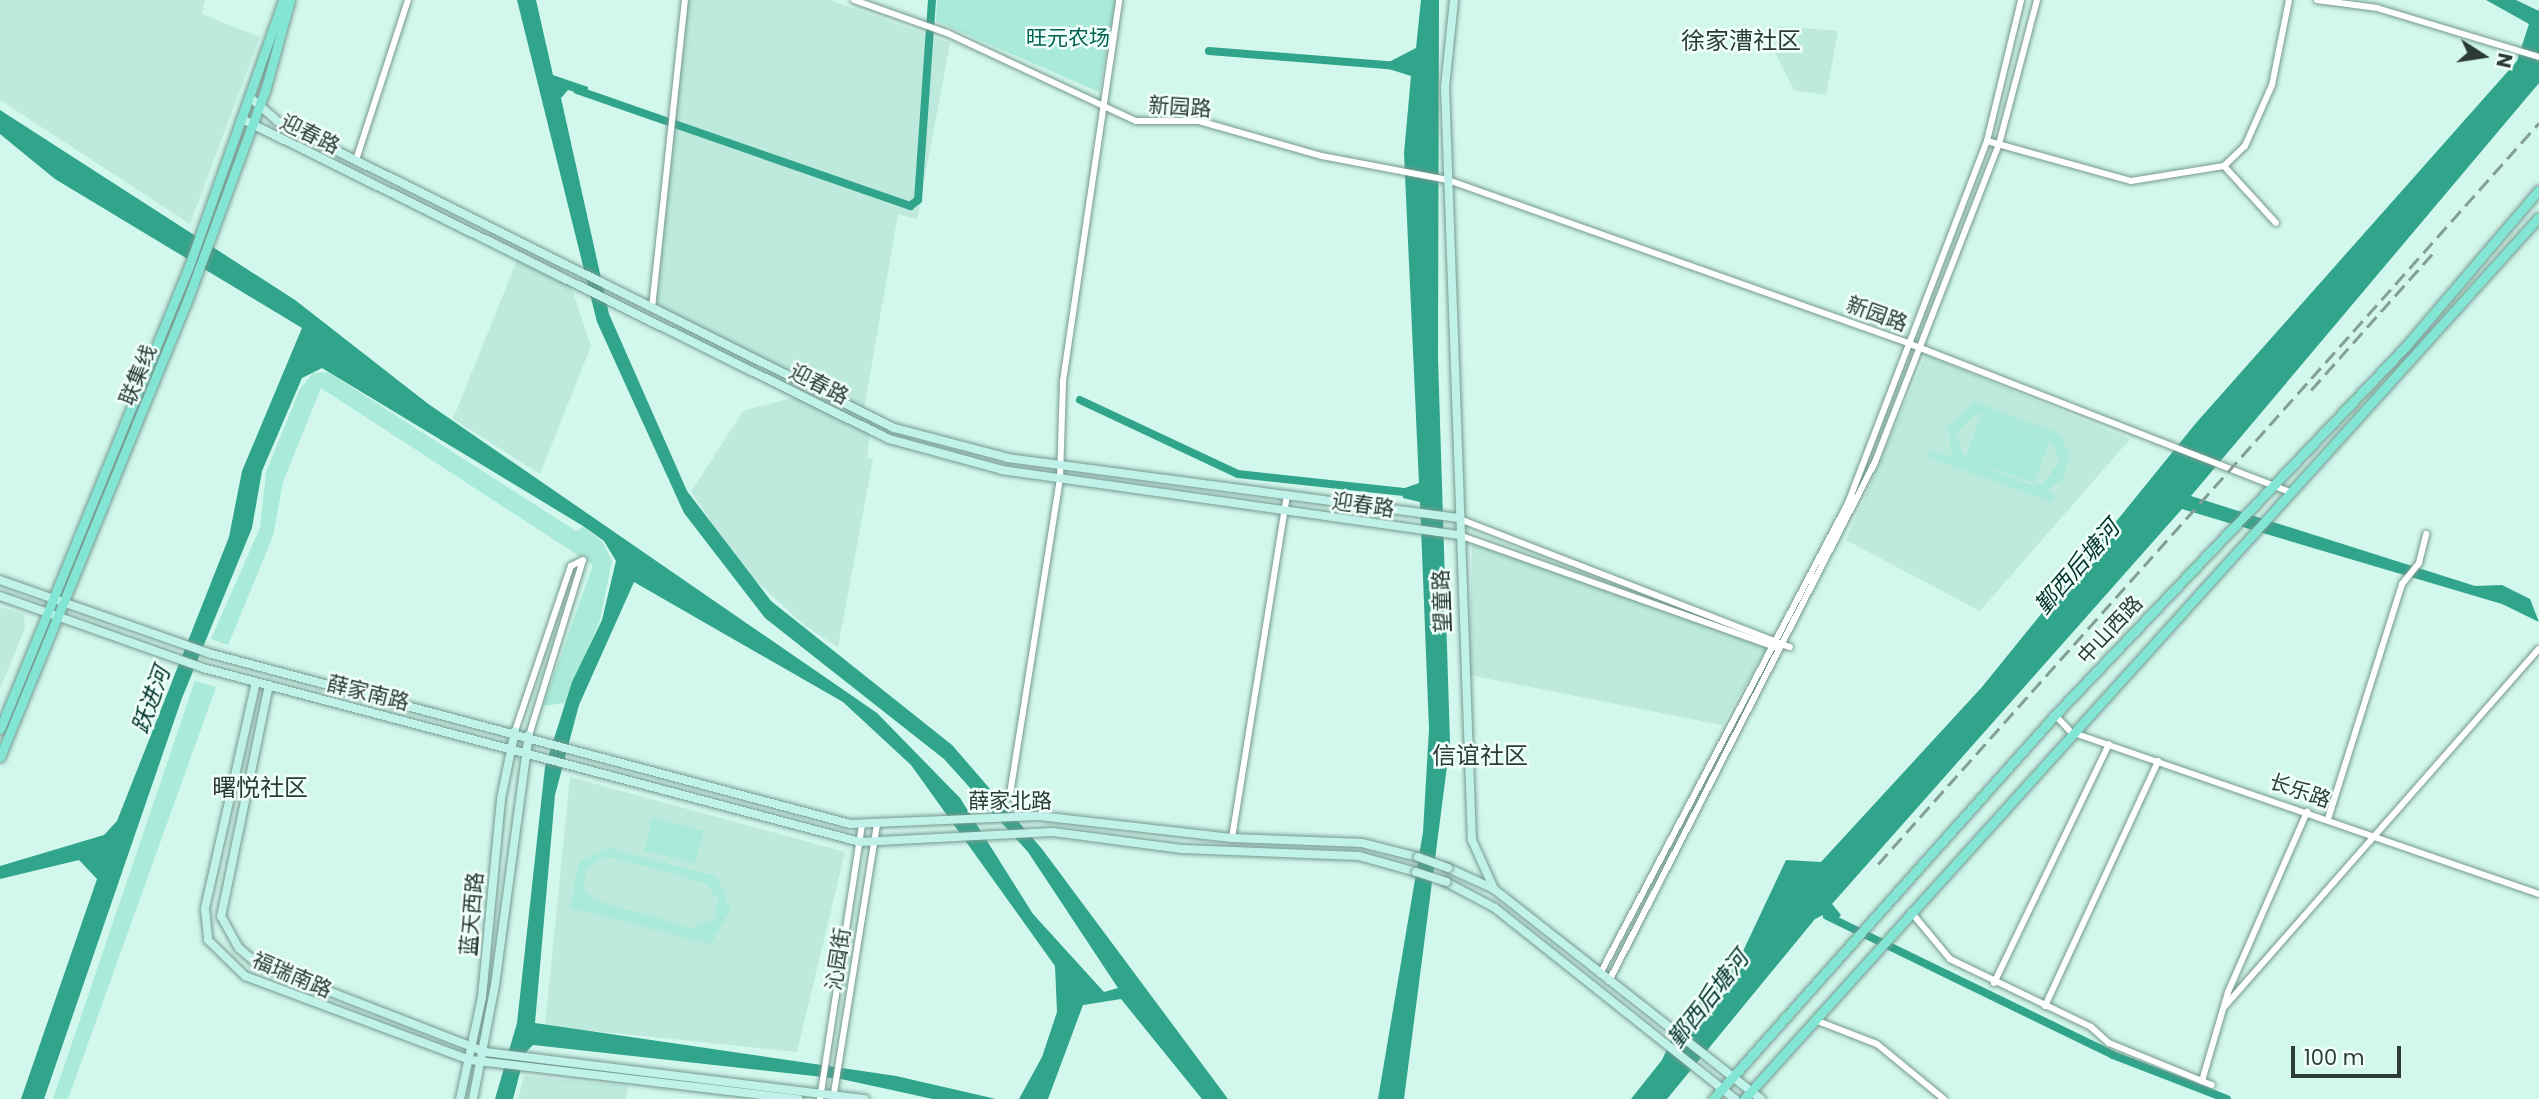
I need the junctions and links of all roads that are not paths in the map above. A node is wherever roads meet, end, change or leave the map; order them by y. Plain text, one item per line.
1 (283, 0) edge
2 (290, 0) edge
3 (408, 0) edge
4 (685, 0) edge
5 (854, 0) edge
6 (1119, 0) edge
7 (1454, 0) edge
8 (2021, 0) edge
9 (2037, 0) edge
10 (2289, 0) edge
11 (2317, 0) edge
12 (2539, 57) edge
13 (256, 102) junction
14 (1100, 105) junction
15 (248, 122) junction
16 (1987, 141) junction
17 (1999, 144) junction
18 (356, 160) junction
19 (2224, 166) junction
20 (1444, 180) junction
21 (2539, 190) edge
22 (2539, 217) edge
23 (2276, 223) dead end
24 (193, 269) junction
25 (652, 308) junction
26 (1910, 344) junction
27 (1921, 349) junction
28 (1060, 465) junction
29 (1060, 478) junction
30 (2271, 485) junction
31 (2290, 492) junction
32 (1287, 495) junction
33 (1284, 512) junction
34 (1456, 518) junction
35 (2426, 534) dead end
36 (1457, 535) junction
37 (0, 580) edge
38 (0, 596) edge
39 (54, 597) junction
40 (67, 603) junction
41 (47, 612) junction
42 (60, 618) junction
43 (1779, 638) junction
44 (1787, 641) junction
45 (1778, 648) junction
46 (2539, 649) edge
47 (256, 682) junction
48 (269, 685) junction
49 (2055, 715) junction
50 (0, 729) edge
51 (515, 731) junction
52 (2071, 732) junction
53 (529, 735) junction
54 (2109, 744) junction
55 (510, 748) junction
56 (525, 751) junction
57 (0, 757) edge
58 (2158, 761) junction
59 (1022, 812) junction
60 (2307, 812) junction
61 (2329, 819) junction
62 (877, 825) junction
63 (862, 826) junction
64 (2378, 834) junction
65 (1232, 838) junction
66 (860, 842) junction
67 (875, 842) junction
68 (1494, 889) junction
69 (2539, 894) edge
70 (1910, 911) junction
71 (1600, 974) junction
72 (1609, 981) junction
73 (1994, 983) junction
74 (2045, 1006) junction
75 (2225, 1006) junction
76 (1813, 1019) junction
77 (472, 1049) junction
78 (485, 1052) junction
79 (470, 1060) junction
80 (533, 1062) junction
81 (483, 1063) junction
82 (1735, 1080) junction
83 (2202, 1081) junction
84 (2212, 1085) dead end
85 (1721, 1088) junction
86 (1747, 1095) edge
87 (820, 1096) edge
88 (833, 1097) edge
89 (460, 1099) edge
90 (473, 1099) edge
91 (799, 1099) edge
92 (865, 1099) edge
93 (1713, 1099) edge
94 (1735, 1099) edge
95 (1761, 1099) edge
96 (1944, 1099) edge

1 - 13 main road, 联集线
2 - 13 main road, 联集线
3 - 18 street
4 - 25 street
5 - 14 street, 新园路
6 - 14 street
7 - 20 street, 望童路
8 - 16 street
9 - 17 street
10 - 19 street
11 - 12 street
13 - 15 main road, 联集线
13 - 18 street, 迎春路
14 - 20 street, 新园路
14 - 28 street
15 - 24 main road, 联集线
15 - 29 street, 迎春路
16 - 17 street
16 - 26 street
17 - 19 street
17 - 27 street
18 - 25 street, 迎春路
19 - 23 street
20 - 26 street, 新园路
20 - 34 street, 望童路
21 - 30 main road, 中山西路
22 - 31 main road, 中山西路
24 - 39 main road, 联集线
24 - 40 main road, 联集线
25 - 28 street, 迎春路
26 - 27 street, 新园路
26 - 43 street
27 - 30 street, 新园路
27 - 44 street
28 - 29 street
28 - 32 street, 迎春路
29 - 33 street, 迎春路
29 - 59 street
30 - 31 street, 新园路
30 - 49 main road, 中山西路
31 - 52 main road, 中山西路
32 - 33 street
32 - 34 street, 迎春路
33 - 36 street, 迎春路
33 - 65 street
34 - 36 street, 望童路
34 - 43 street
35 - 61 street
36 - 45 street
36 - 68 street, 望童路
37 - 39 street
38 - 41 street
39 - 40 street
39 - 41 main road, 联集线
40 - 42 main road, 联集线
40 - 51 street, 薛家南路
41 - 42 street
41 - 50 main road, 联集线
42 - 47 street, 薛家南路
42 - 57 main road, 联集线
43 - 44 street
43 - 45 street
44 - 45 street
45 - 71 street
45 - 72 street
46 - 64 street
47 - 48 street, 薛家南路
47 - 79 street, 福瑞南路
48 - 55 street, 薛家南路
48 - 77 street, 福瑞南路
49 - 52 street, 长乐路
49 - 82 main road, 中山西路
51 - 53 street, 薛家南路
51 - 53 street
51 - 55 street, 蓝天西路
52 - 54 street, 长乐路
52 - 70 main road, 中山西路
53 - 56 street, 蓝天西路
53 - 63 street, 薛家北路
54 - 58 street, 长乐路
54 - 73 street
55 - 56 street, 薛家南路
55 - 77 street, 蓝天西路
56 - 66 street, 薛家北路
56 - 78 street, 蓝天西路
58 - 60 street, 长乐路
58 - 74 street
59 - 62 street, 薛家北路
59 - 65 street, 薛家北路
60 - 61 street, 长乐路
60 - 75 street
61 - 64 street, 长乐路
62 - 63 street, 薛家北路
62 - 67 street, 沁园街
63 - 66 street, 沁园街
64 - 69 street, 长乐路
64 - 75 street
65 - 68 street, 薛家北路, bridge
66 - 67 street, 薛家北路
66 - 87 street, 沁园街
67 - 85 street, 薛家北路, bridge
67 - 88 street, 沁园街
68 - 71 street
70 - 73 street
70 - 76 main road, 中山西路
71 - 72 street
72 - 82 street
73 - 74 street
74 - 83 street
75 - 83 street
76 - 86 main road, 中山西路
76 - 96 street
77 - 78 street, 福瑞南路
77 - 79 street, 蓝天西路
78 - 80 street, 福瑞南路
78 - 81 street, 蓝天西路
79 - 81 street, 福瑞南路
79 - 89 street, 蓝天西路
80 - 81 street, 福瑞南路
80 - 87 street
80 - 91 street
81 - 90 street, 蓝天西路
82 - 85 main road, 中山西路
82 - 86 street
83 - 84 street
85 - 93 main road, 中山西路
85 - 94 street
86 - 95 street
87 - 88 street
88 - 92 street

